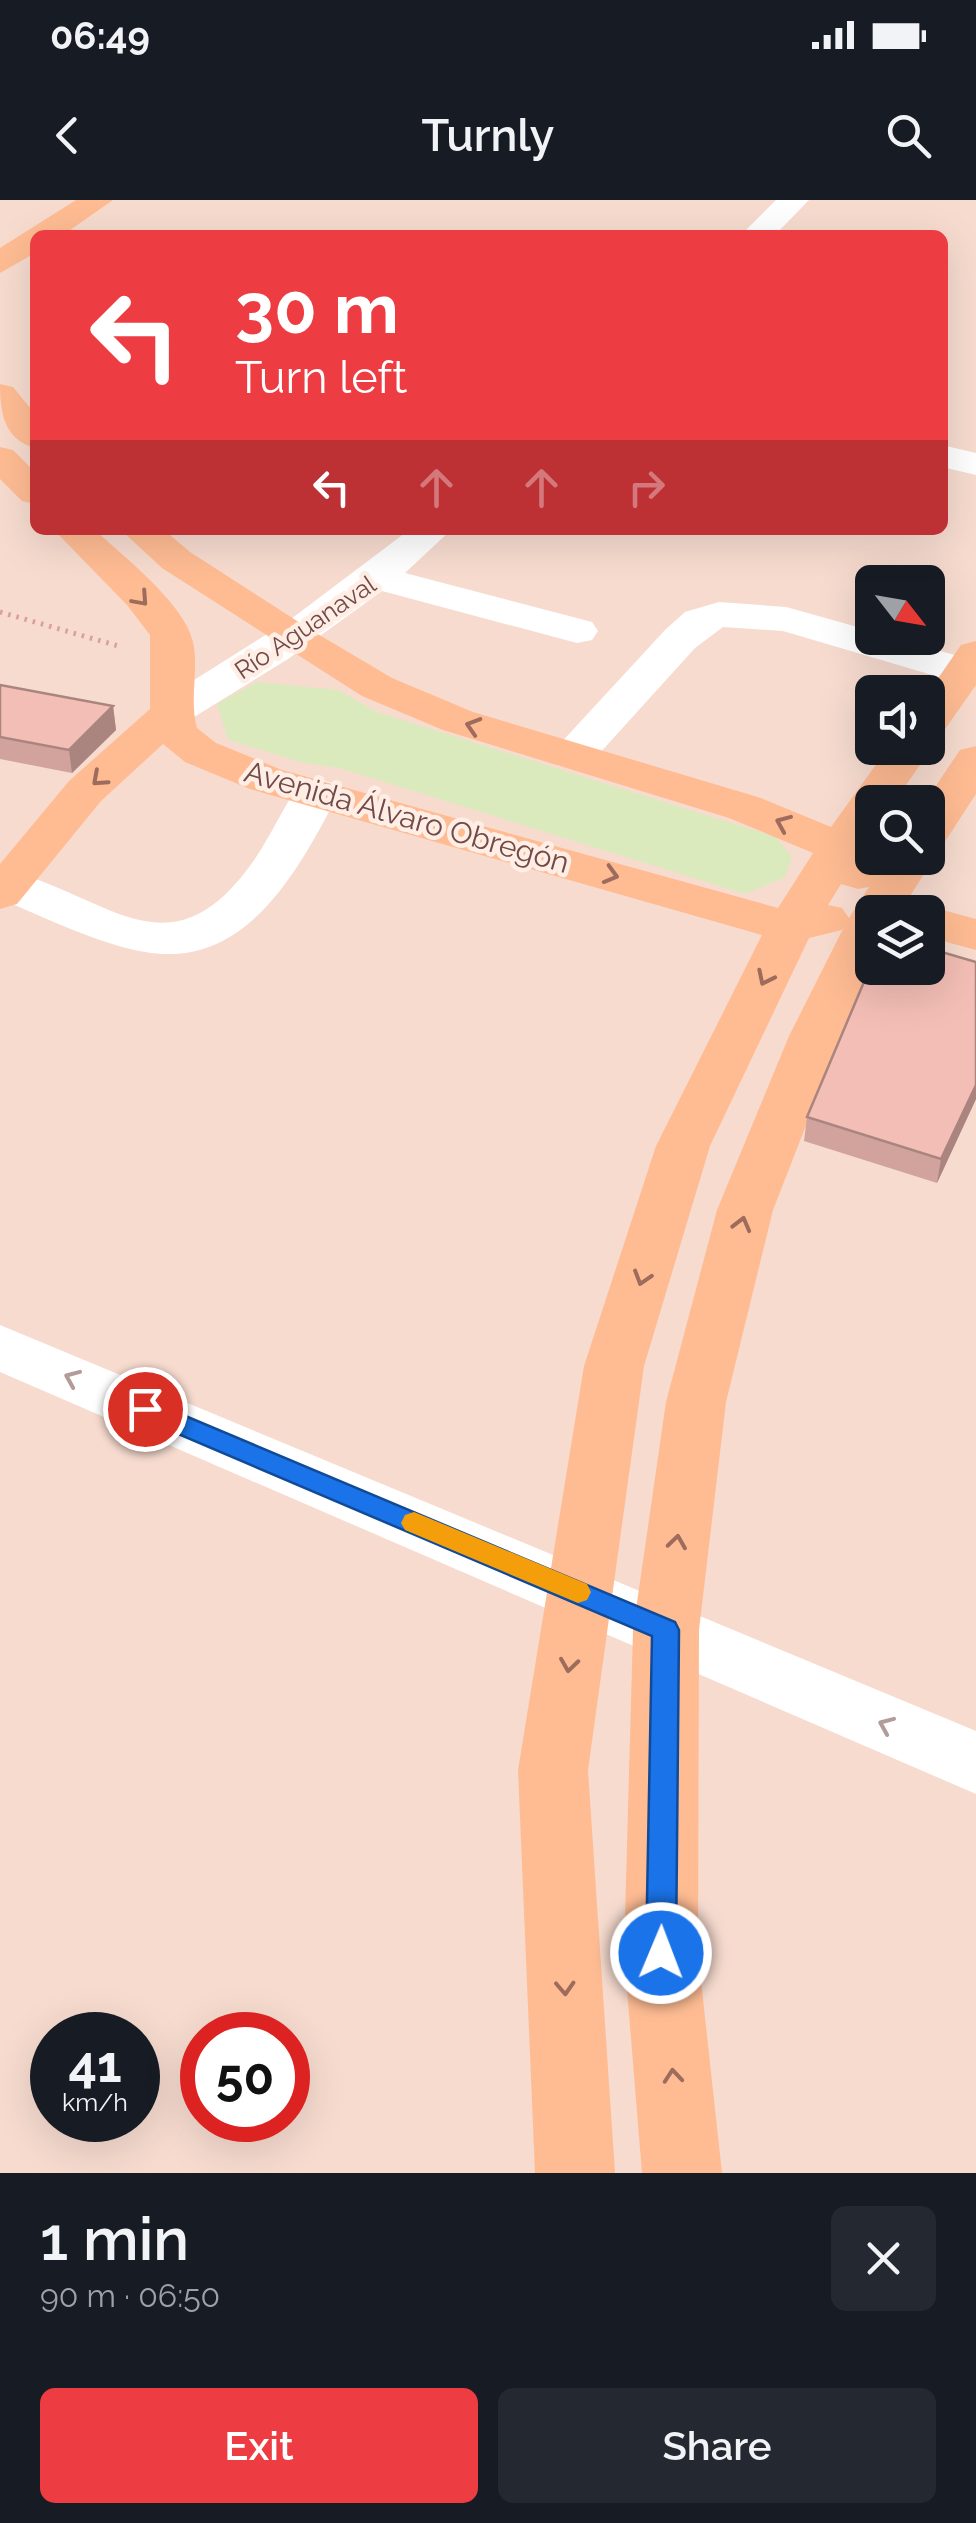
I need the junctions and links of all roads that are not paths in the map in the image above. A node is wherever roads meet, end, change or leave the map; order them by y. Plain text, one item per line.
1 (98, 200) edge
2 (794, 200) edge
3 (50, 230) edge
4 (762, 230) edge
5 (30, 243) edge
6 (0, 264) edge
7 (0, 394) edge
8 (30, 431) edge
9 (948, 457) edge
10 (0, 458) edge
11 (976, 464) edge
12 (30, 488) edge
13 (78, 535) edge
14 (146, 535) edge
15 (426, 535) edge
16 (379, 578) junction
17 (577, 631) dead end
18 (296, 639) junction
19 (970, 662) edge
20 (945, 698) edge
21 (171, 713) junction
22 (573, 756) junction
23 (976, 758) edge
24 (898, 765) edge
25 (316, 793) junction
26 (945, 806) edge
27 (840, 847) junction
28 (4, 889) edge
29 (871, 895) edge
30 (855, 917) edge
31 (790, 926) junction
32 (945, 926) edge
33 (976, 935) edge
34 (855, 963) edge
35 (0, 1348) edge
36 (580, 1593) junction
37 (666, 1630) junction
38 (976, 1764) edge
39 (575, 2173) edge
40 (682, 2173) edge

1 - 3 main road
2 - 4 street
5 - 6 main road
7 - 8 main road
9 - 11 street
10 - 12 main road
13 -> 21 main road
14 - 18 main road
15 - 16 street, Río Aguanaval
16 - 17 street
16 - 18 street, Río Aguanaval
18 - 21 street, Río Aguanaval
22 -> 18 main road
19 - 20 main road
19 - 22 street
21 - 25 main road, Avenida Álvaro Obregón
21 -> 28 main road
27 -> 22 main road
23 - 26 main road
24 - 27 main road
25 - 28 street
25 -> 31 main road, Avenida Álvaro Obregón
27 - 29 main road
27 - 31 main road
30 - 31 main road, Avenida Álvaro Obregón
31 -> 36 main road
32 - 33 main road
37 -> 34 main road
36 -> 35 street
36 - 37 street
36 -> 39 main road
38 -> 37 street
40 -> 37 main road

